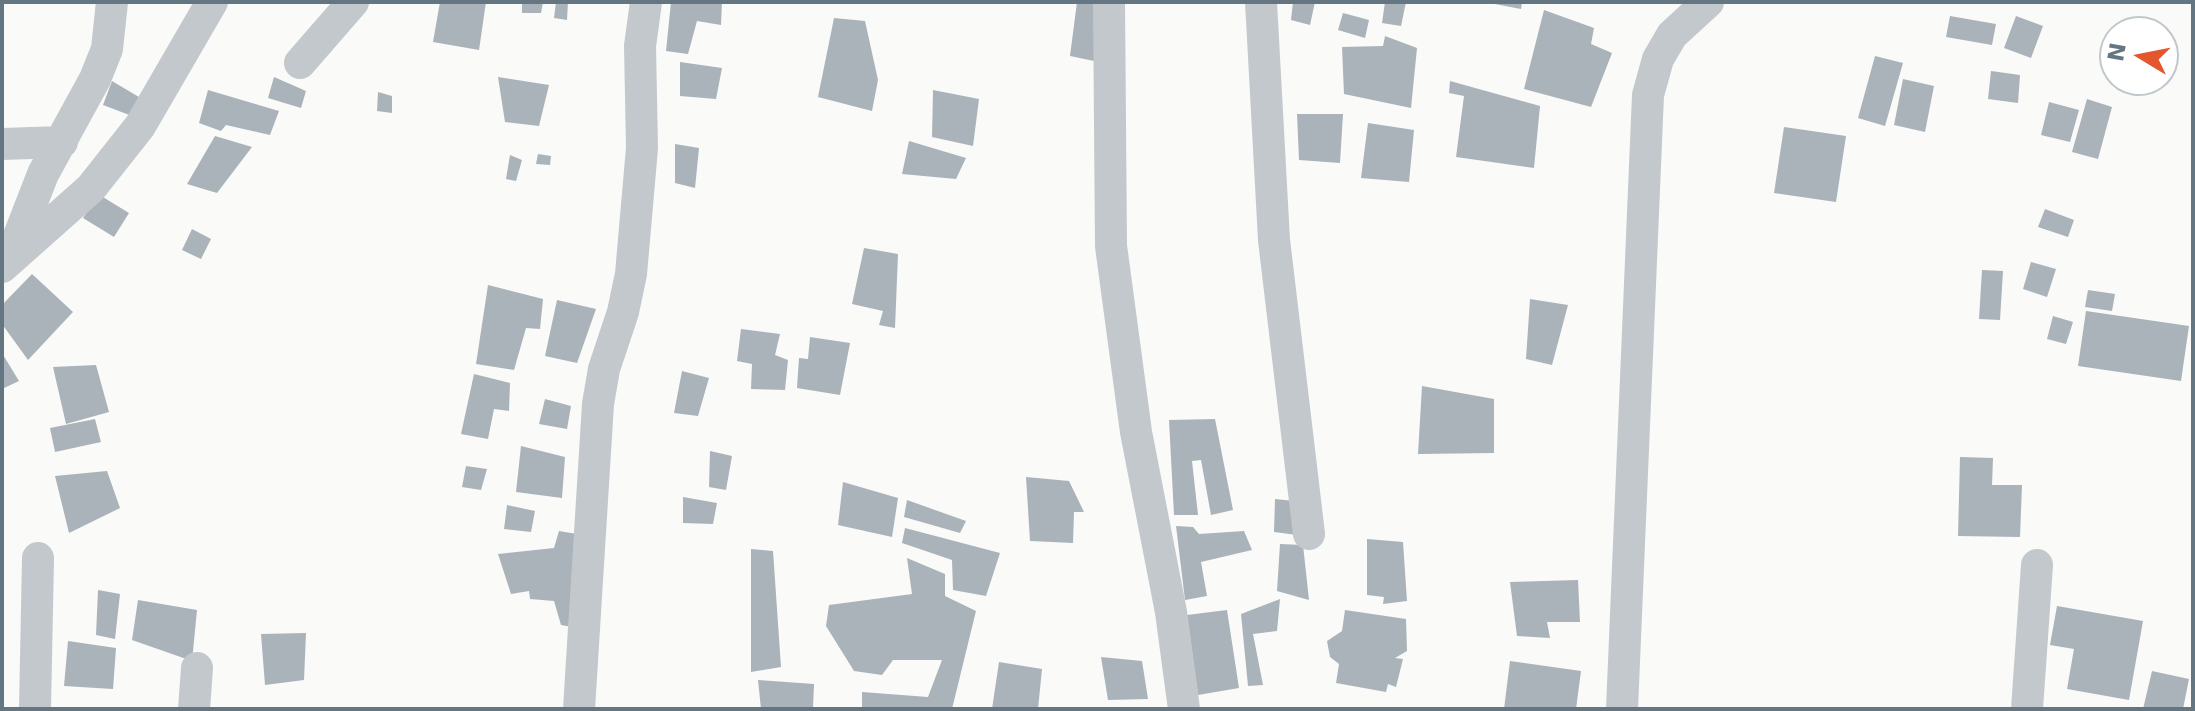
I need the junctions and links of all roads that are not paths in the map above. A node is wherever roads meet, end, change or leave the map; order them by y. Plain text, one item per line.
1 (112, 2) edge
2 (212, 2) edge
3 (353, 2) edge
4 (646, 2) edge
5 (1109, 2) edge
6 (1261, 2) edge
7 (1708, 2) edge
8 (300, 63) dead end
9 (62, 142) junction
10 (2, 144) edge
11 (5, 265) edge
12 (1309, 534) dead end
13 (38, 558) dead end
14 (2037, 565) dead end
15 (197, 668) dead end
16 (35, 709) edge
17 (194, 709) edge
18 (579, 709) edge
19 (1184, 709) edge
20 (1622, 709) edge
21 (2027, 709) edge

1 - 9 street
2 - 11 street
3 - 8 street
4 - 18 street
5 - 19 street
6 - 12 street
7 - 20 street
9 - 10 street
9 - 11 street
13 - 16 street
14 - 21 street
15 - 17 street

